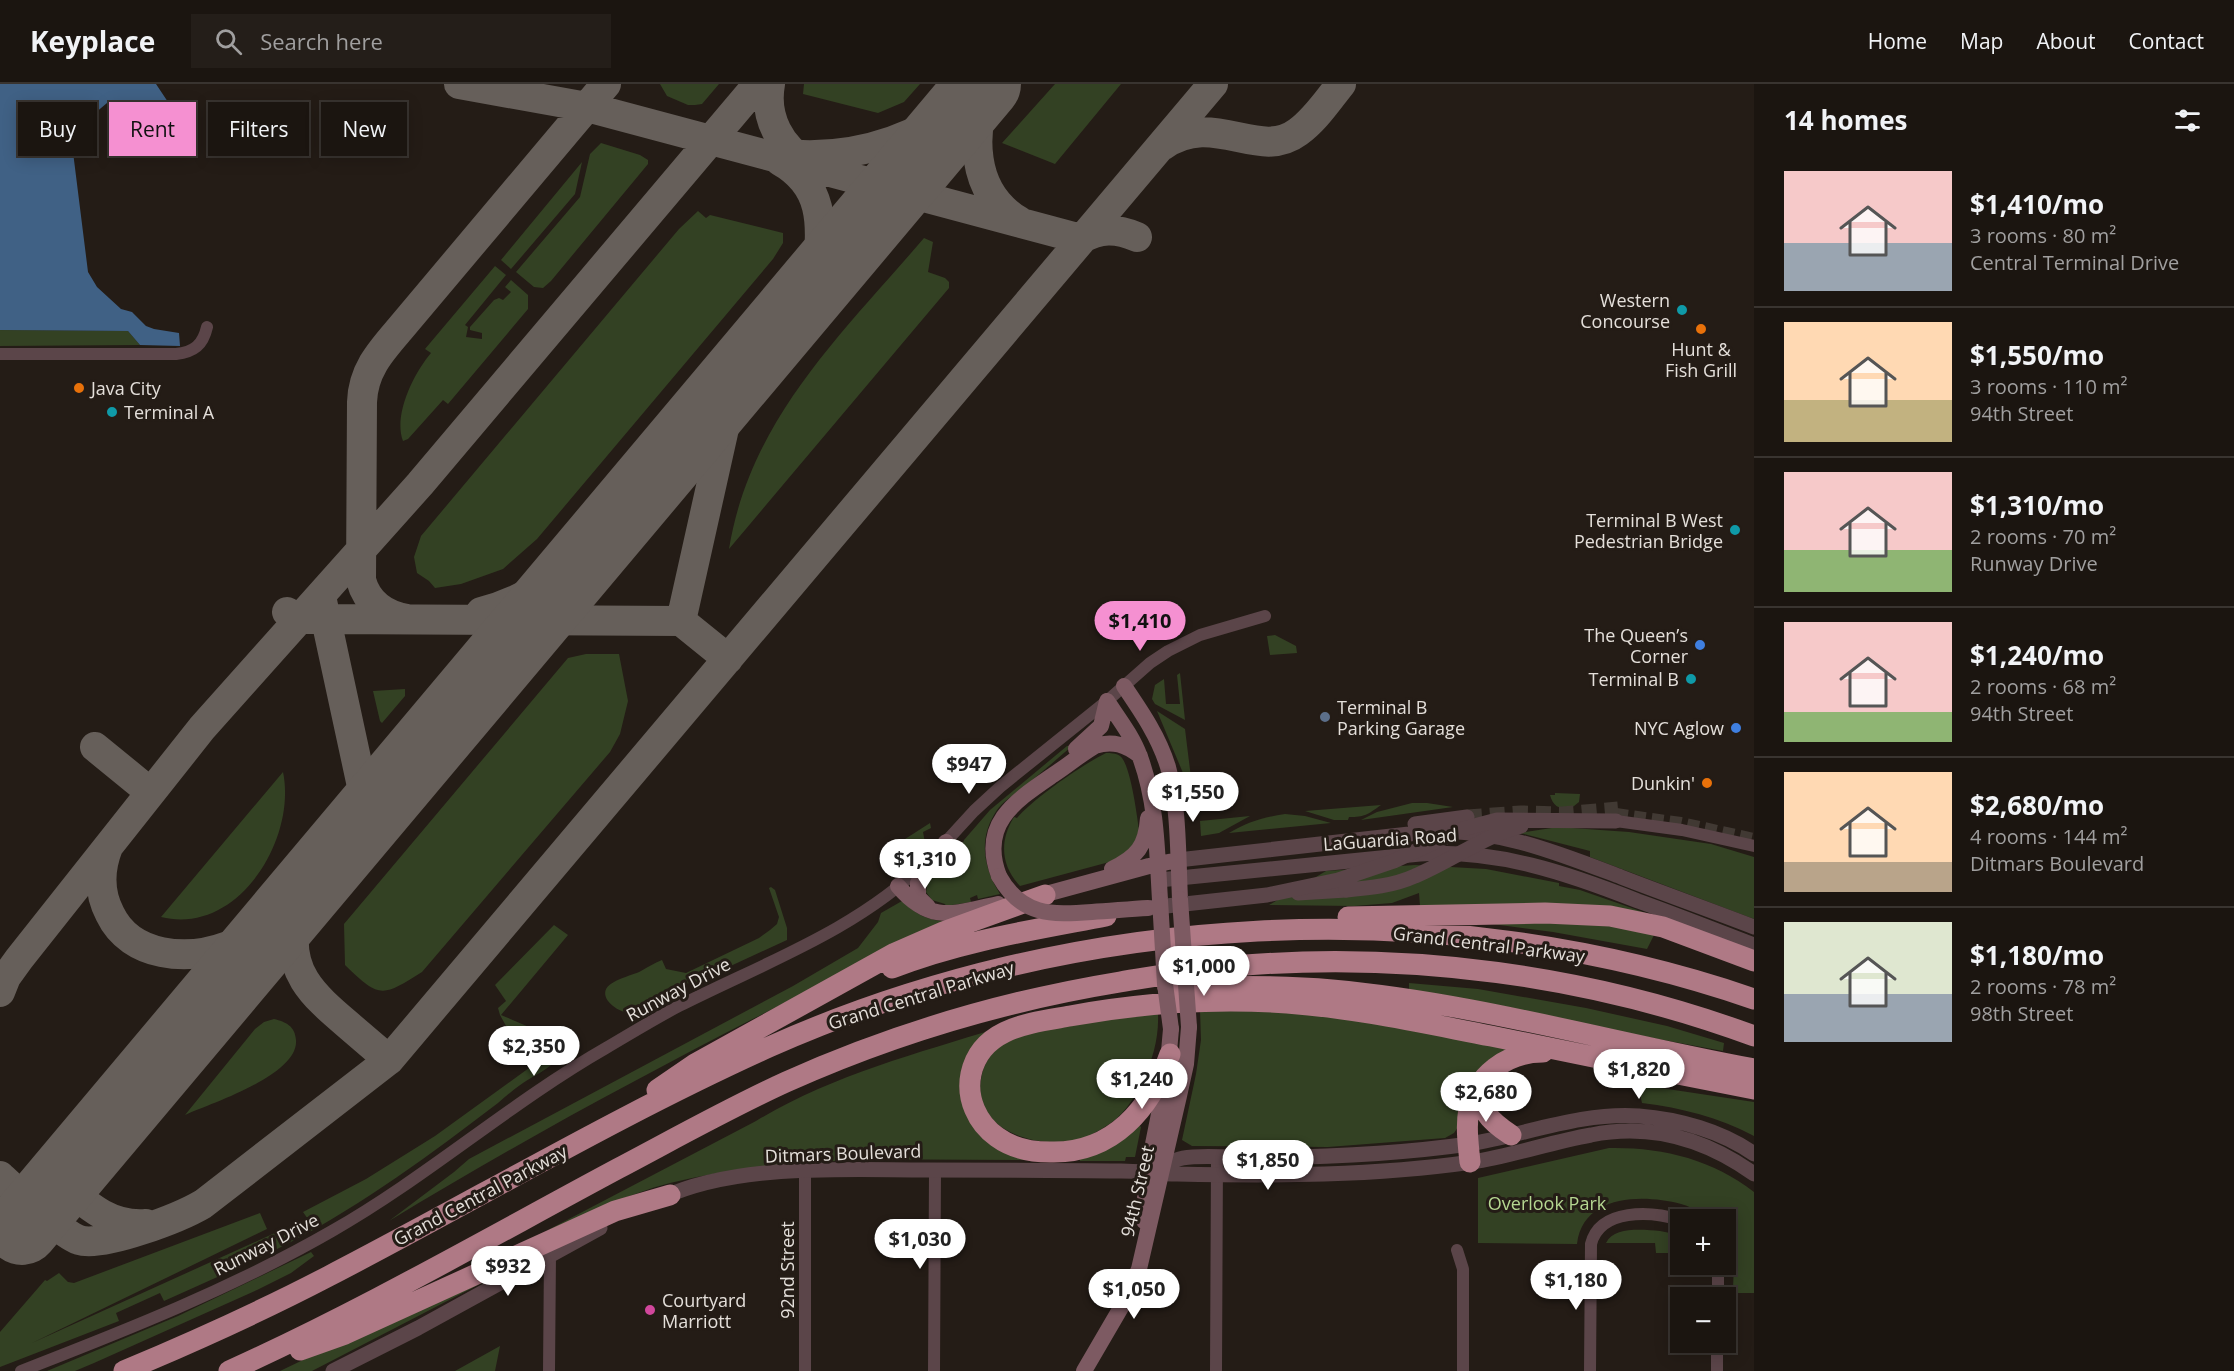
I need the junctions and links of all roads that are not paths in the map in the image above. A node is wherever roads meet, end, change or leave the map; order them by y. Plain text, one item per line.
1 (207, 327) dead end
2 (0, 354) edge
3 (1265, 616) dead end
4 (1124, 686) junction
5 (1107, 702) junction
6 (1140, 756) junction
7 (1148, 784) junction
8 (1038, 785) junction
9 (1467, 817) tunnel mouth
10 (1616, 821) joint
11 (1521, 826) dead end
12 (1361, 841) junction
13 (946, 842) junction
14 (1754, 846) edge
15 (1179, 860) junction
16 (1159, 872) junction
17 (1179, 878) junction
18 (1087, 882) junction
19 (898, 886) junction
20 (1045, 895) junction
21 (1267, 895) junction
22 (1154, 904) junction
23 (939, 913) junction
24 (1754, 927) edge
25 (1131, 944) junction
26 (1754, 945) edge
27 (1754, 961) edge
28 (1059, 992) junction
29 (1754, 999) edge
30 (756, 1031) junction
31 (1754, 1036) edge
32 (1170, 1054) junction
33 (1628, 1065) junction
34 (1754, 1069) edge
35 (1492, 1070) junction
36 (1754, 1089) edge
37 (595, 1133) junction
38 (1511, 1135) junction
39 (1469, 1153) junction
40 (1754, 1154) edge
41 (1217, 1158) junction
42 (805, 1170) junction
43 (935, 1170) junction
44 (1158, 1170) junction
45 (1754, 1174) edge
46 (1216, 1175) junction
47 (670, 1195) junction
48 (1670, 1218) edge
49 (1457, 1250) dead end
50 (550, 1255) junction
51 (1717, 1353) edge
52 (21, 1371) edge
53 (124, 1371) edge
54 (228, 1371) edge
55 (237, 1371) edge
56 (333, 1371) edge
57 (549, 1371) edge
58 (805, 1371) edge
59 (934, 1371) edge
60 (1084, 1371) edge
61 (1216, 1371) edge
62 (1463, 1371) edge
63 (1590, 1371) edge
64 (1717, 1371) edge

1 - 2 street
3 - 4 street, Runway Drive
4 - 5 street, Runway Drive
4 - 15 main road, 94th Street
5 - 6 main road, 94th Street
5 - 8 main road
5 - 13 street, Runway Drive
6 - 7 main road, 94th Street
6 - 8 main road
7 - 16 main road, 94th Street
7 - 18 main road
8 - 22 main road, bridge
9 - 12 street
10 - 14 street
10 - 21 street, bridge
11 - 21 street, bridge
12 - 15 street, LaGuardia Road
12 - 24 street, LaGuardia Road
13 - 19 street, Runway Drive
13 - 23 main road
15 - 16 main road
15 - 17 main road, 94th Street
16 - 17 street, LaGuardia Road
16 - 18 main road
16 - 22 main road, 94th Street
17 - 26 street, LaGuardia Road
17 - 44 main road, 94th Street, bridge
18 - 20 main road
19 - 23 main road
19 - 52 street, Runway Drive
20 - 23 main road
20 - 30 highway
21 - 22 street, bridge
22 - 30 highway, bridge
22 - 32 main road, 94th Street, bridge
25 - 27 highway
25 - 29 highway, Grand Central Parkway
25 - 37 highway, Grand Central Parkway
28 - 31 highway, Grand Central Parkway
28 - 34 highway
28 - 54 highway, Grand Central Parkway
30 - 37 highway
32 - 33 highway
32 - 44 main road, 94th Street
33 - 35 highway
33 - 36 highway
35 - 38 highway
35 - 39 highway
37 - 53 highway, Grand Central Parkway
38 - 39 street, Ditmars Boulevard
38 - 40 street, Ditmars Boulevard
39 - 41 street, Ditmars Boulevard
39 - 45 street, Ditmars Boulevard
39 - 46 street, Ditmars Boulevard
41 - 44 street, Ditmars Boulevard
41 - 46 street
42 - 43 street, Ditmars Boulevard
42 - 47 street, Ditmars Boulevard
42 - 58 street, 92nd Street
43 - 44 street, Ditmars Boulevard
43 - 59 street
44 - 46 street, Ditmars Boulevard
44 - 60 main road, 94th Street
46 - 61 street
47 - 50 street, Ditmars Boulevard
47 - 55 highway
48 - 63 street
49 - 62 street
50 - 56 street, Ditmars Boulevard
50 - 57 street
51 - 64 street

